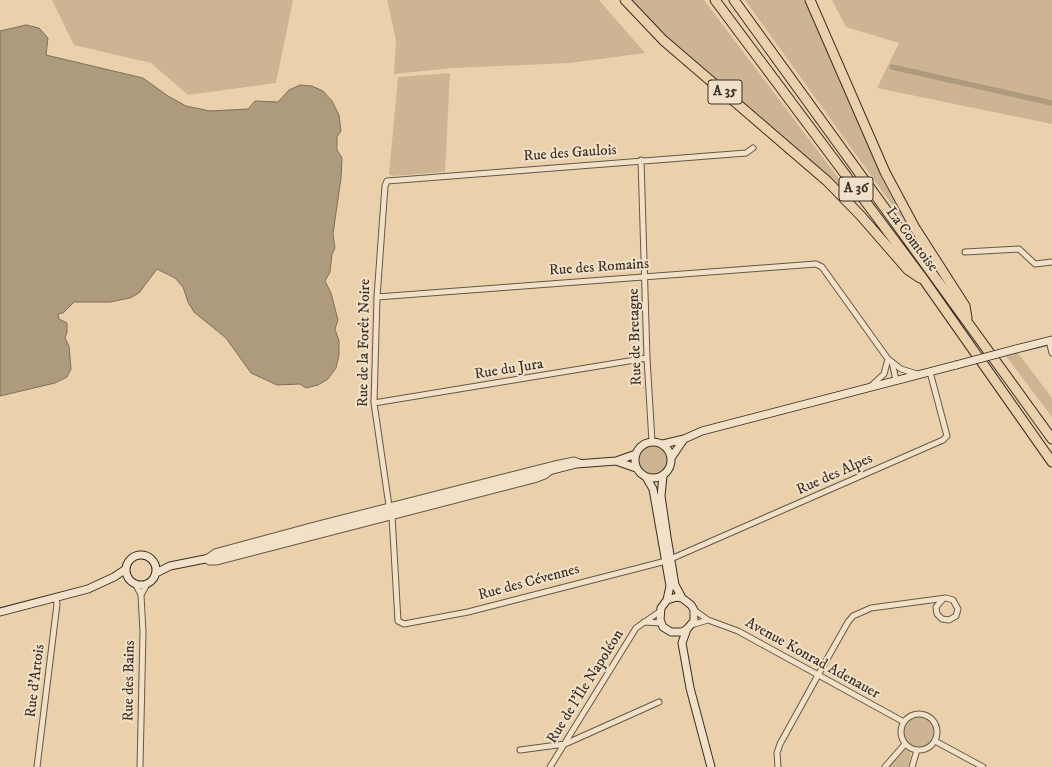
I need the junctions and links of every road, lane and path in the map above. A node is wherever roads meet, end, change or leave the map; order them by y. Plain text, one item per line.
1 (625, 0) edge
2 (715, 0) edge
3 (734, 0) edge
4 (810, 0) edge
5 (753, 148) dead end
6 (641, 160) junction
7 (387, 180) joint
8 (966, 252) dead end
9 (1052, 262) edge
10 (645, 276) junction
11 (924, 280) junction
12 (377, 297) junction
13 (967, 319) junction
14 (1050, 340) edge
15 (1052, 353) edge
16 (648, 358) junction
17 (890, 360) junction
18 (930, 372) junction
19 (918, 375) junction
20 (896, 380) junction
21 (870, 387) junction
22 (374, 404) junction
23 (684, 439) junction
24 (1052, 439) edge
25 (652, 442) junction
26 (663, 444) junction
27 (636, 454) junction
28 (671, 458) junction
29 (616, 461) junction
30 (1052, 462) edge
31 (584, 463) junction
32 (636, 468) junction
33 (551, 471) junction
34 (663, 476) junction
35 (646, 477) junction
36 (389, 506) junction
37 (392, 516) junction
38 (205, 559) junction
39 (668, 559) junction
40 (154, 562) junction
41 (170, 566) junction
42 (126, 569) junction
43 (156, 572) junction
44 (114, 577) junction
45 (128, 577) junction
46 (135, 583) junction
47 (147, 584) junction
48 (141, 595) junction
49 (56, 598) junction
50 (682, 598) junction
51 (943, 599) junction
52 (667, 600) junction
53 (925, 601) junction
54 (936, 607) junction
55 (694, 610) junction
56 (0, 612) edge
57 (659, 612) junction
58 (708, 620) junction
59 (644, 622) junction
60 (661, 623) junction
61 (689, 627) junction
62 (671, 632) junction
63 (682, 643) junction
64 (817, 675) junction
65 (659, 702) dead end
66 (904, 722) junction
67 (935, 741) junction
68 (565, 744) junction
69 (905, 744) junction
70 (520, 750) dead end
71 (917, 750) junction
72 (36, 767) edge
73 (140, 767) edge
74 (550, 767) edge
75 (710, 767) edge
76 (778, 767) edge
77 (885, 767) edge
78 (912, 767) edge
79 (983, 767) edge

1 - 11 highway, A 35
2 - 11 highway, La Comtoise / A 36
3 - 13 highway, La Comtoise / A 36
4 - 13 highway
5 - 6 street, Rue des Gaulois
6 - 7 street, Rue des Gaulois
6 - 10 street, Rue de Bretagne
7 - 12 street, Rue de la Forêt Noire
8 - 9 street
10 - 12 street, Rue des Romains
10 - 16 street, Rue de Bretagne
10 - 17 street, Rue des Romains
11 - 30 highway, La Comtoise / A 36
12 - 22 street, Rue de la Forêt Noire
13 - 24 highway, La Comtoise / A 36
14 - 15 street
14 - 18 main road, bridge
16 - 22 street, Rue du Jura
16 - 25 street, Rue de Bretagne
17 - 19 street
17 - 20 street
17 - 21 street
18 - 19 main road
18 - 39 street, Rue des Alpes
19 - 20 main road
20 - 21 main road
21 - 23 main road
22 - 36 street, Rue de la Forêt Noire
23 - 26 main road
23 - 28 main road
25 - 26 main road
25 - 27 main road
26 - 28 main road
27 - 29 main road
27 - 32 main road
28 - 34 main road
29 - 31 main road
29 - 32 main road
31 - 33 main road
31 - 36 street
32 - 35 main road
33 - 37 street
33 - 38 main road
34 - 35 main road
34 - 39 main road
35 - 39 main road
36 - 38 street
37 - 38 street
37 - 39 street, Rue des Cévennes
38 - 41 main road
39 - 50 main road
39 - 52 main road
40 - 41 main road
40 - 42 main road
40 - 43 main road
41 - 43 main road
42 - 44 main road
42 - 45 main road
43 - 47 main road
44 - 45 main road
44 - 49 main road
45 - 46 main road
46 - 47 main road
46 - 48 street, Rue des Bains
47 - 48 street
48 - 73 street, Rue des Bains
49 - 56 main road
49 - 72 street, Rue d'Artois
50 - 52 main road
50 - 55 main road
51 - 53 street
51 - 54 street
51 - 54 street
52 - 57 main road
53 - 54 street
53 - 64 street
55 - 58 street, Avenue Konrad Adenauer
55 - 61 main road
57 - 59 street, Rue de l'Île Napoléon
57 - 60 main road
58 - 61 street
58 - 64 street, Avenue Konrad Adenauer
59 - 60 street, Rue de l'Île Napoléon
59 - 68 street, Rue de l'Île Napoléon
60 - 62 main road
61 - 62 main road
61 - 63 main road
62 - 63 main road
63 - 75 main road
64 - 66 street, Avenue Konrad Adenauer
64 - 76 street
65 - 68 street
66 - 67 street
66 - 69 street
67 - 71 street
67 - 79 street
68 - 70 street
68 - 74 street, Rue de l'Île Napoléon
69 - 71 street
69 - 77 street
71 - 78 street

